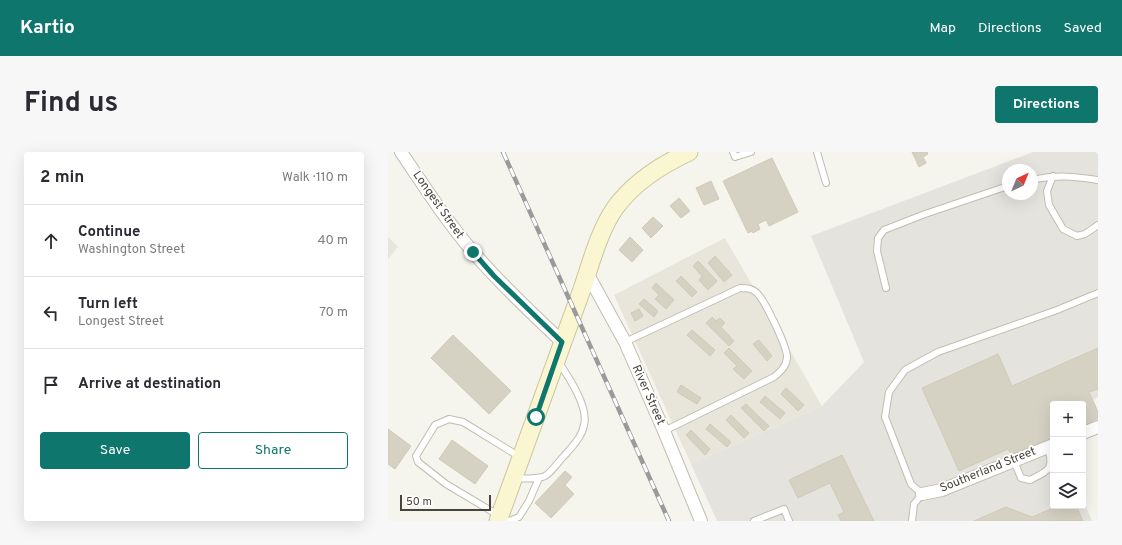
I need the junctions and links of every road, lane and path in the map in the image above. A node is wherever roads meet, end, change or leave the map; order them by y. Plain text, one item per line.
1 (401, 152) edge
2 (689, 152) edge
3 (733, 152) edge
4 (750, 152) edge
5 (817, 152) edge
6 (1053, 176) junction
7 (1038, 179) edge
8 (1098, 180) edge
9 (826, 183) dead end
10 (1002, 188) edge
11 (1098, 225) edge
12 (587, 273) junction
13 (886, 288) dead end
14 (1098, 293) edge
15 (625, 342) junction
16 (559, 350) junction
17 (1098, 427) edge
18 (664, 431) junction
19 (1086, 432) edge
20 (1050, 446) edge
21 (521, 457) junction
22 (1014, 461) junction
23 (1050, 467) edge
24 (514, 478) junction
25 (539, 478) junction
26 (922, 494) junction
27 (504, 520) edge
28 (701, 521) edge
29 (754, 521) edge
30 (789, 521) edge
31 (912, 521) edge

1 - 16 street, Longest Street
2 - 12 street
3 - 4 lane
5 - 9 lane
6 - 7 lane
6 - 8 lane
6 - 11 lane
10 - 13 lane
12 - 15 street, River Street
12 - 16 street
14 - 26 lane
15 - 18 street, River Street
15 - 18 lane
16 - 21 street
16 - 25 lane
17 - 19 street
18 - 28 street, River Street
20 - 22 street, Southerland Street
21 - 24 street
21 - 27 lane
22 - 23 lane
22 - 26 street, Southerland Street
24 - 25 lane
24 - 27 street
25 - 27 lane
26 - 31 lane
29 - 30 lane

